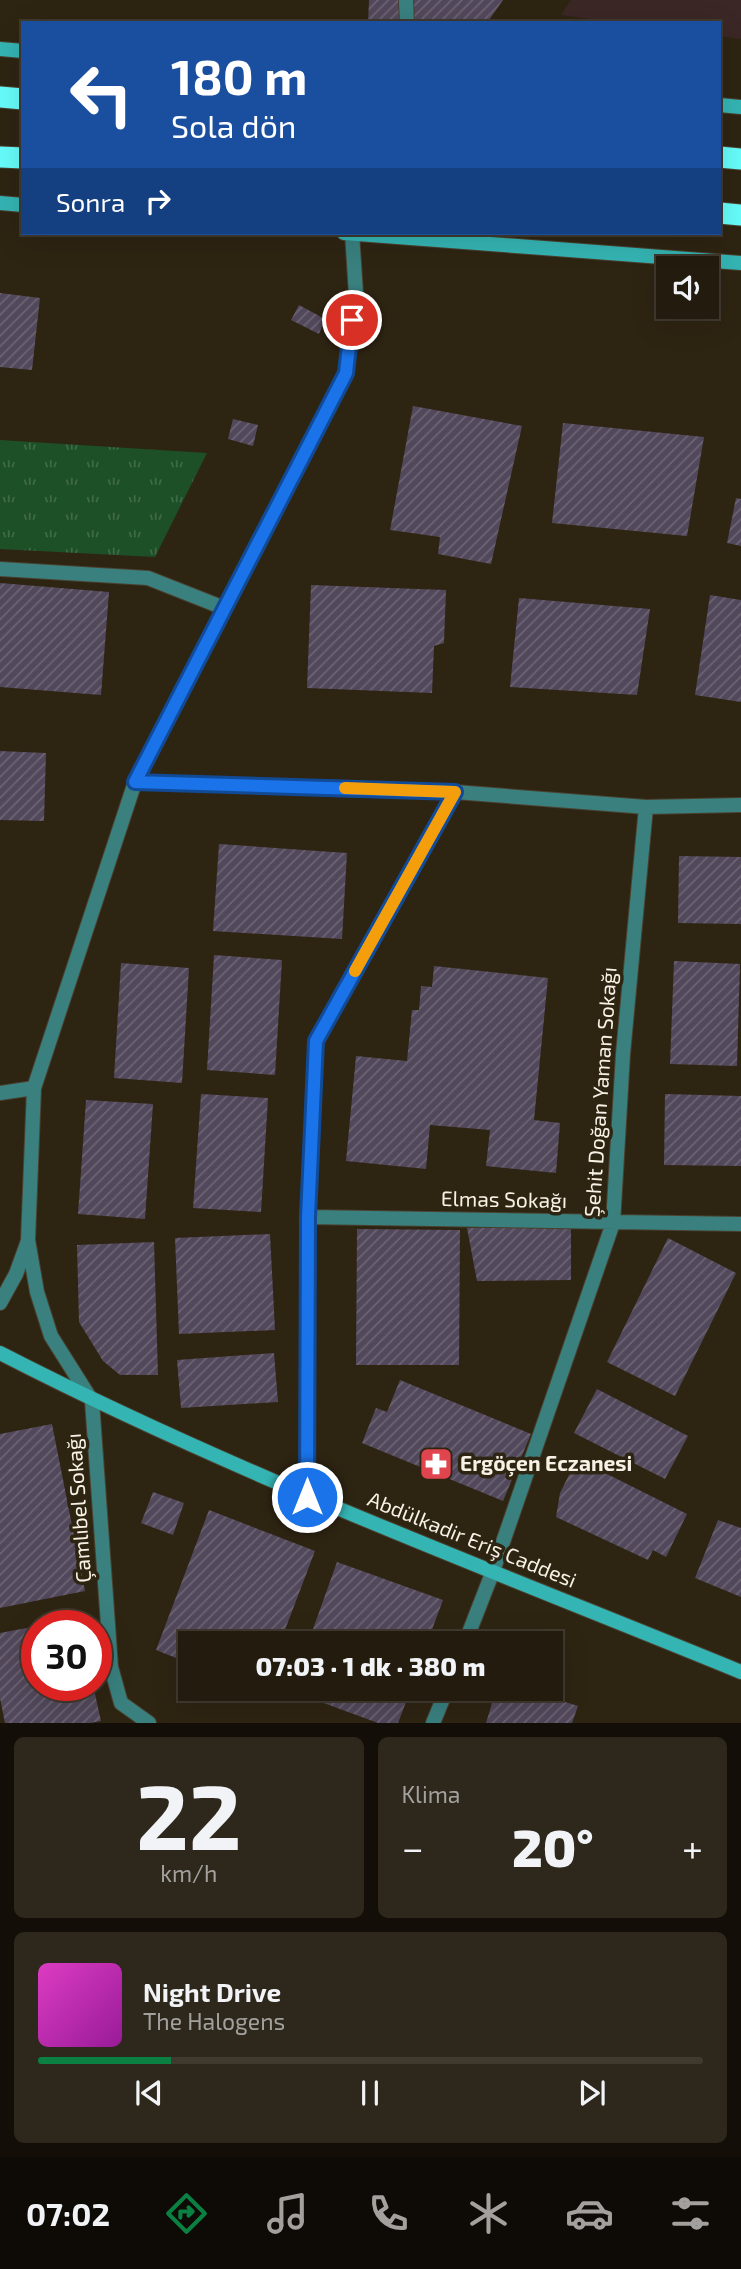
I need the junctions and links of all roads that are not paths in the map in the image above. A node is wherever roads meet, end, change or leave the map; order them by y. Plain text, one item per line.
1 (406, 0) edge
2 (407, 21) edge
3 (0, 49) edge
4 (21, 51) edge
5 (0, 97) edge
6 (21, 99) edge
7 (721, 105) edge
8 (741, 107) edge
9 (0, 156) edge
10 (721, 157) edge
11 (21, 158) edge
12 (741, 159) edge
13 (0, 203) edge
14 (21, 205) edge
15 (721, 213) edge
16 (741, 215) edge
17 (352, 235) edge
18 (378, 235) edge
19 (741, 263) edge
20 (0, 569) edge
21 (225, 608) junction
22 (135, 782) junction
23 (455, 792) junction
24 (741, 805) edge
25 (646, 807) junction
26 (34, 1087) junction
27 (0, 1093) edge
28 (308, 1217) junction
29 (613, 1223) junction
30 (741, 1224) edge
31 (29, 1240) junction
32 (0, 1303) edge
33 (0, 1353) edge
34 (92, 1401) junction
35 (307, 1497) junction
36 (493, 1571) junction
37 (470, 1631) edge
38 (741, 1672) edge
39 (442, 1701) edge
40 (149, 1723) edge
41 (433, 1723) edge

1 - 2 street
3 - 4 main road
5 - 6 highway
7 - 8 main road
9 - 11 highway
10 - 12 highway
13 - 14 main road
15 - 16 highway
17 - 21 street
18 - 19 main road
20 - 21 street
21 - 22 street
22 - 23 street
22 - 26 street
23 - 25 street
23 - 28 street
24 - 25 street
25 - 29 street, Şehit Doğan Yaman Sokağı
26 - 27 street
26 - 31 street
28 - 29 street, Elmas Sokağı
28 - 35 street
29 - 30 street, Elmas Sokağı
29 - 36 street, Şehit Doğan Yaman Sokağı
31 - 32 street
31 - 34 street
33 - 34 main road, Abdülkadir Eriş Caddesi
34 - 35 main road, Abdülkadir Eriş Caddesi
34 - 40 street, Çamlıbel Sokağı
35 - 36 main road, Abdülkadir Eriş Caddesi
36 - 37 street, Şehit Doğan Yaman Sokağı
36 - 38 main road, Abdülkadir Eriş Caddesi
39 - 41 street

